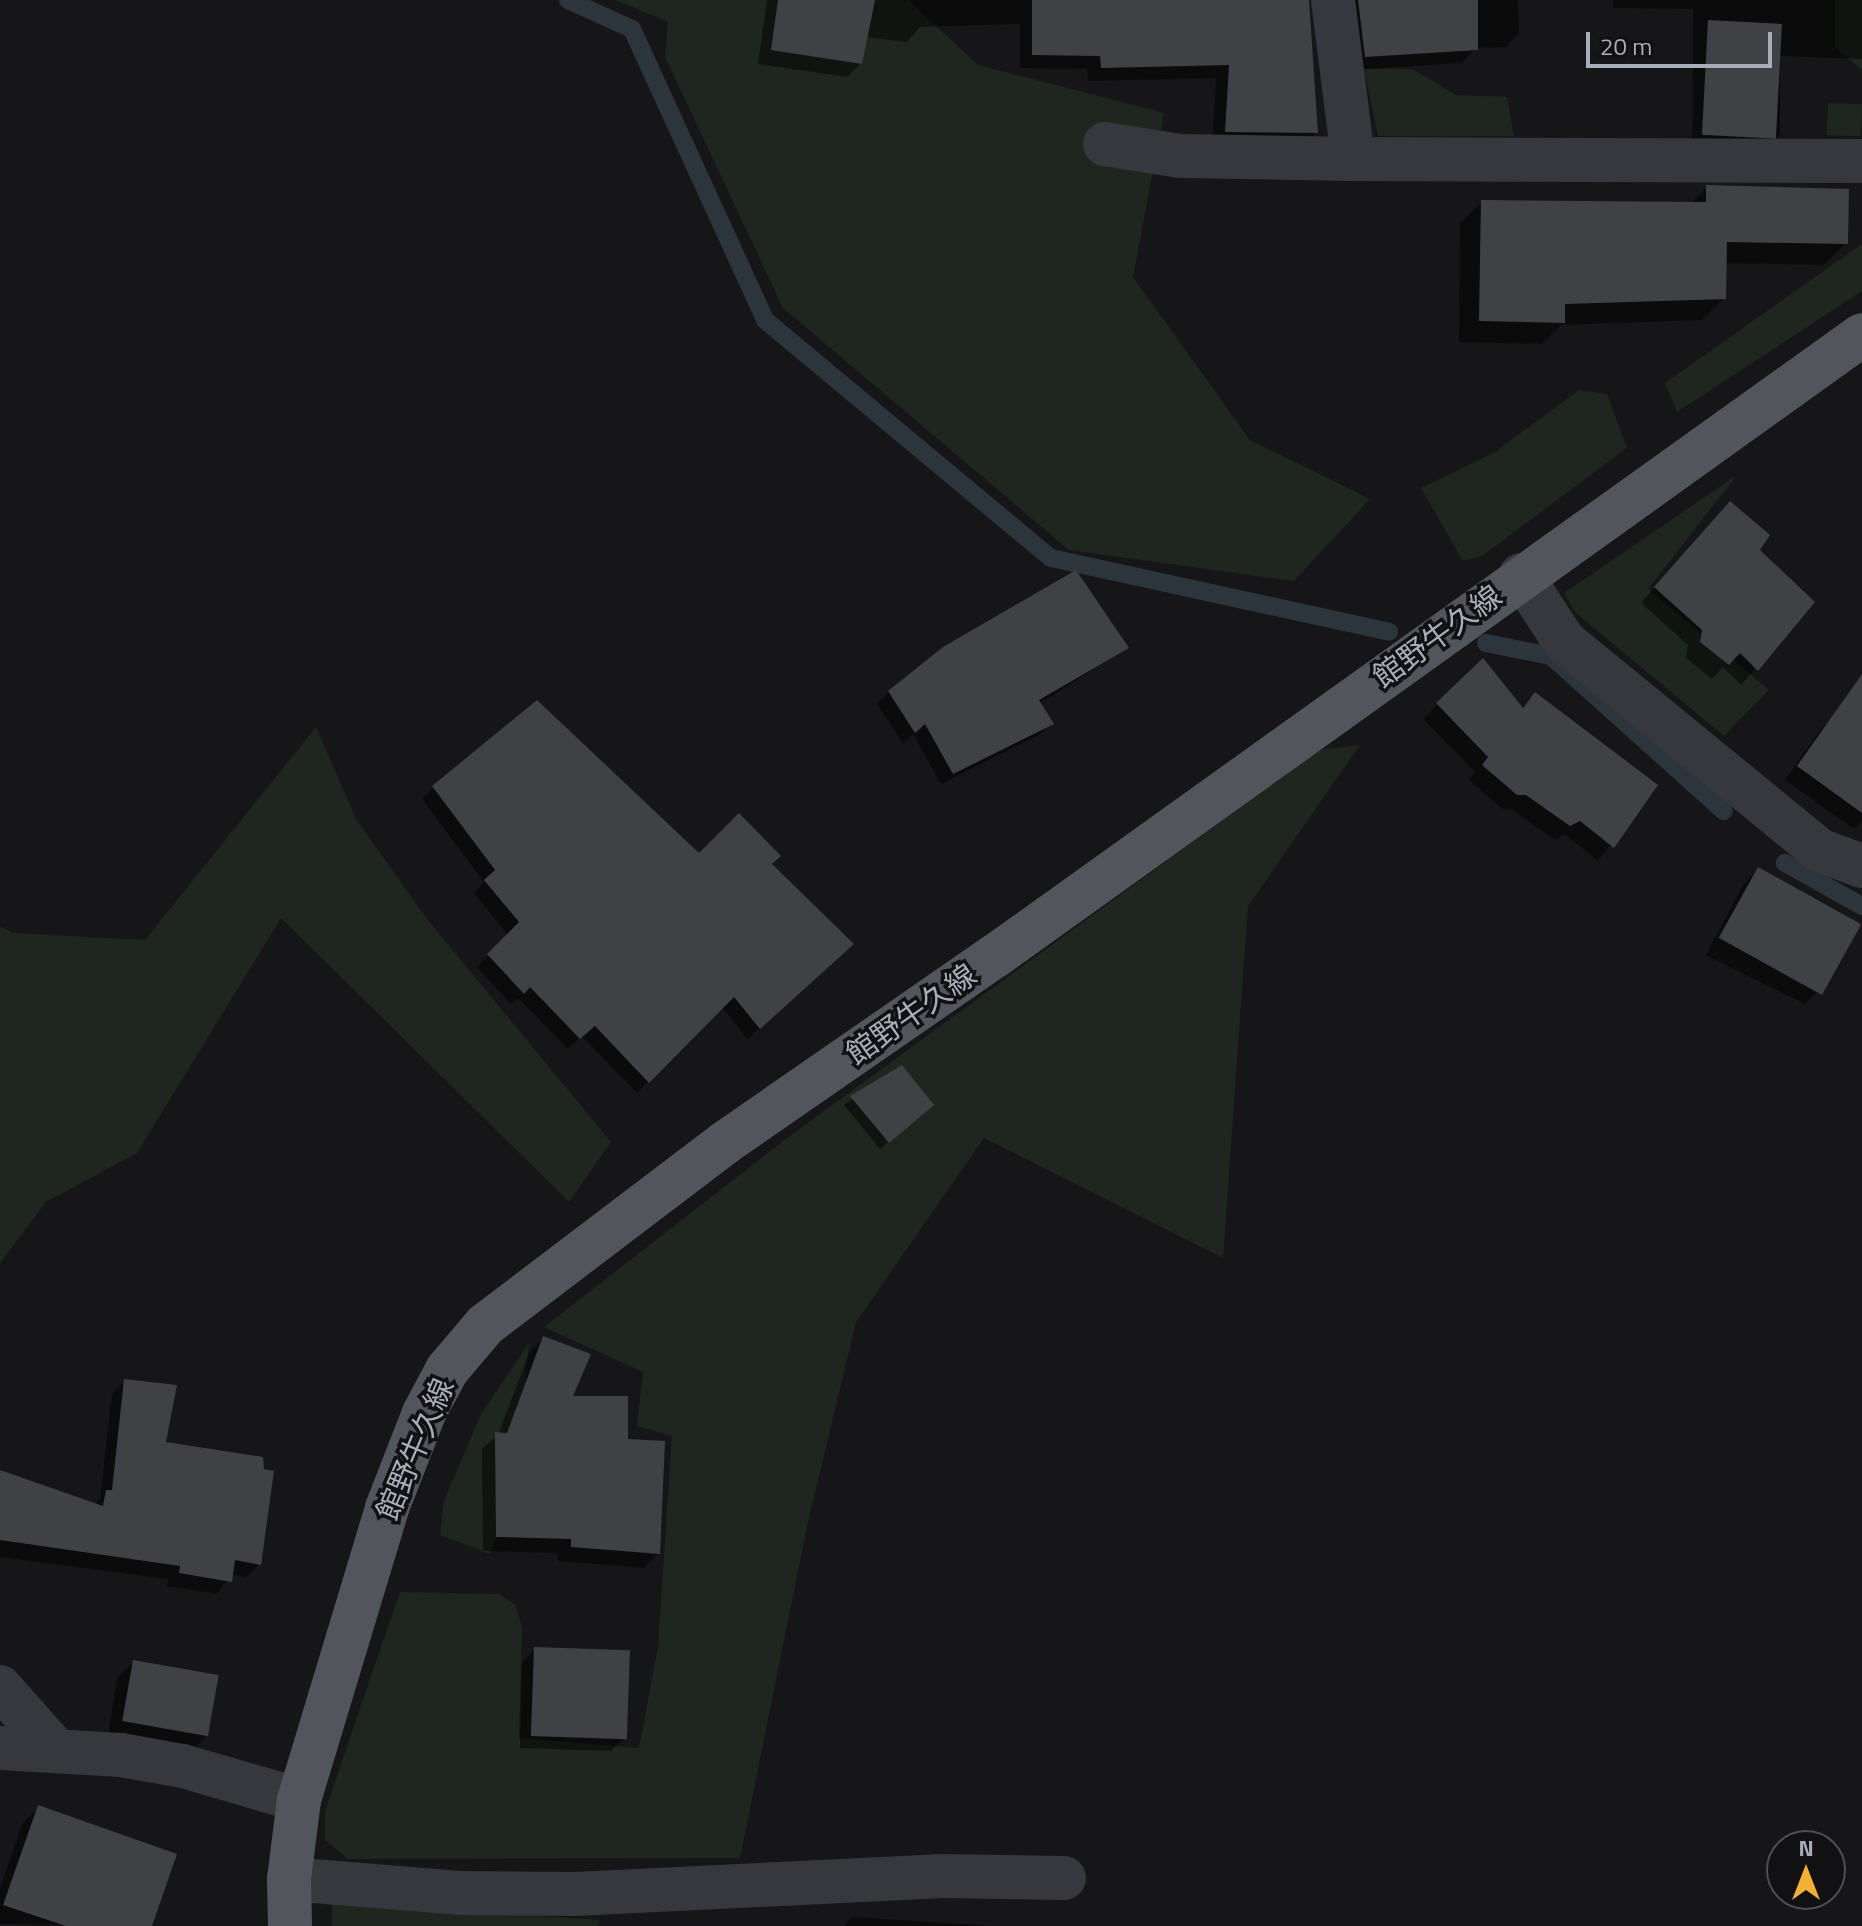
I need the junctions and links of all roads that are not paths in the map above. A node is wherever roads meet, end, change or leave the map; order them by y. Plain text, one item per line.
1 (1333, 0) edge
2 (1105, 144) dead end
3 (1353, 159) junction
4 (1862, 161) edge
5 (1862, 335) edge
6 (1521, 575) junction
7 (1862, 866) edge
8 (0, 1687) edge
9 (0, 1748) edge
10 (55, 1749) junction
11 (299, 1800) junction
12 (1064, 1878) dead end
13 (289, 1879) junction
14 (290, 1926) edge

1 - 3 street
2 - 3 street
3 - 4 street
5 - 6 main road, 館野牛久線
6 - 7 street
6 - 11 main road, 館野牛久線
8 - 10 street
9 - 10 street
10 - 11 street
11 - 13 main road, 館野牛久線
12 - 13 street
13 - 14 main road, 館野牛久線

